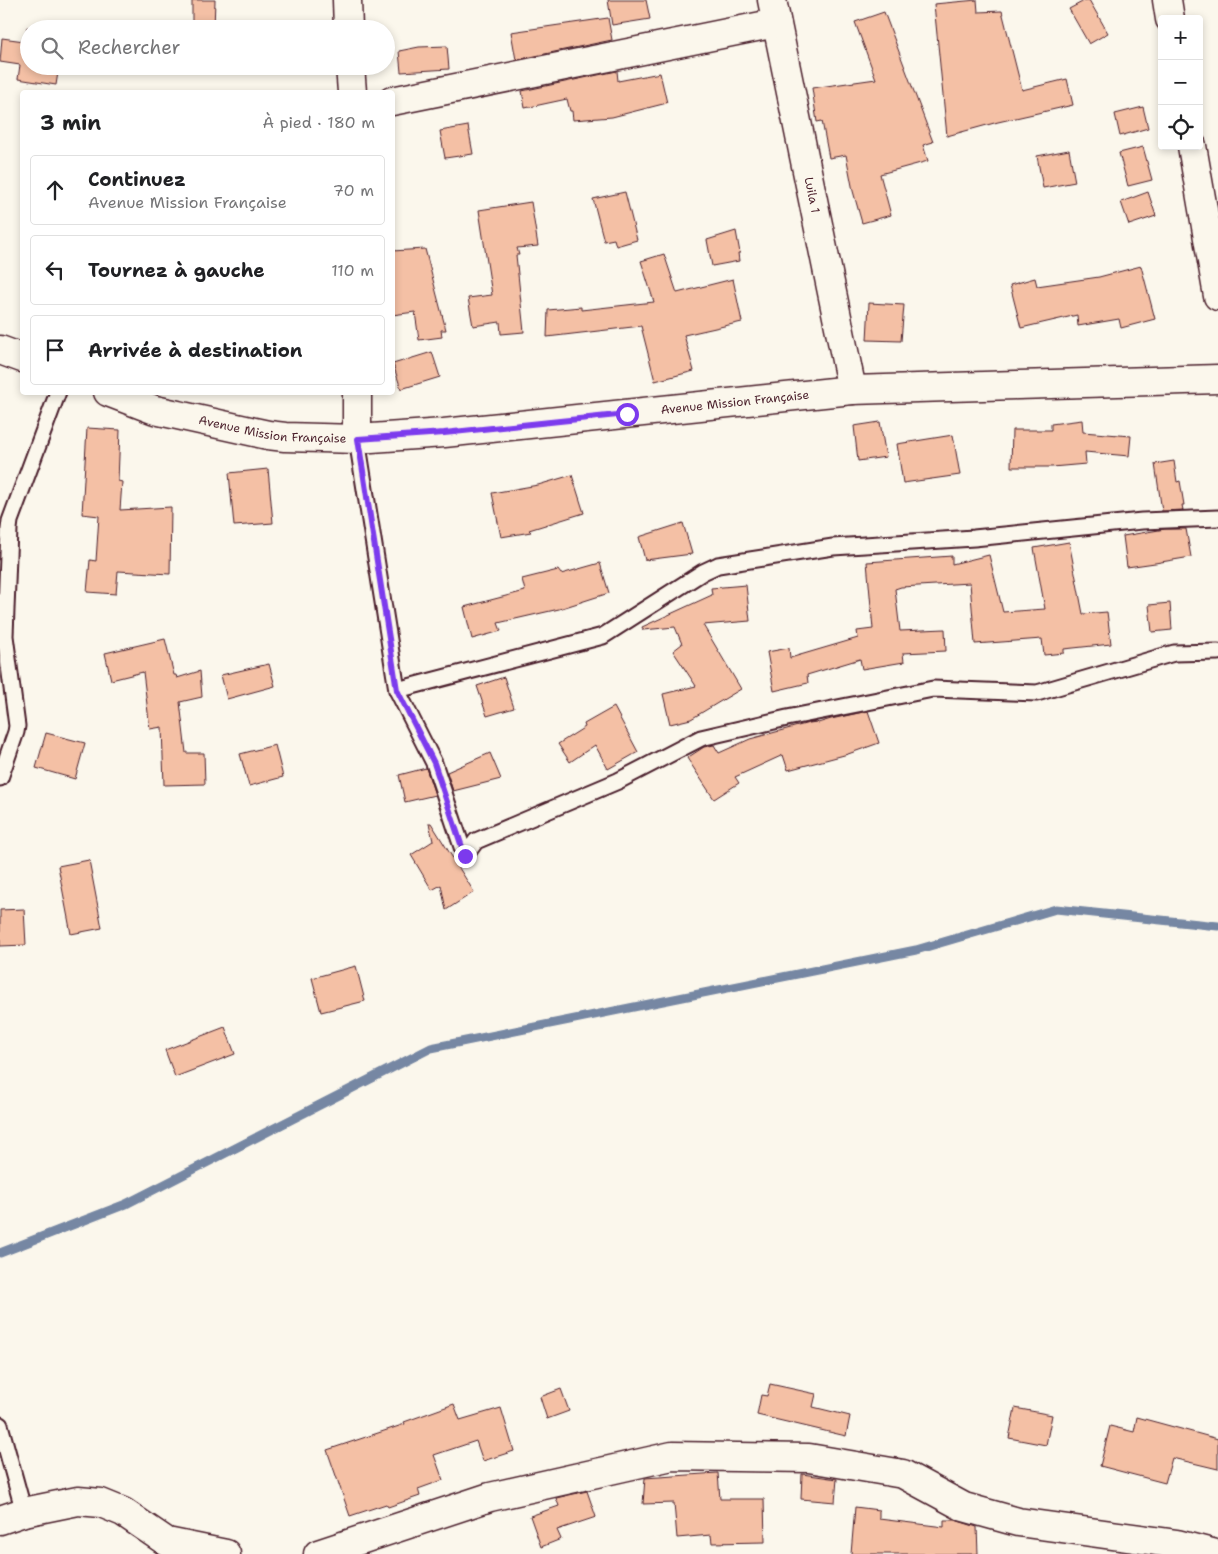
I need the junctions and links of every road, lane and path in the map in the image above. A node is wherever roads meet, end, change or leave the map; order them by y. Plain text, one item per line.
1 (347, 0) edge
2 (1167, 0) edge
3 (774, 12) edge
4 (1169, 15) edge
5 (348, 20) edge
6 (351, 75) edge
7 (352, 90) edge
8 (395, 100) edge
9 (1193, 150) edge
10 (1218, 296) edge
11 (0, 350) edge
12 (20, 357) edge
13 (1218, 379) edge
14 (852, 390) junction
15 (57, 395) edge
16 (116, 395) edge
17 (357, 395) edge
18 (358, 439) junction
19 (1218, 518) edge
20 (1218, 652) edge
21 (397, 690) junction
22 (0, 778) edge
23 (0, 1424) edge
24 (12, 1516) edge
25 (226, 1554) edge
26 (318, 1554) edge
27 (1216, 1554) edge

1 - 5 street
2 - 4 street
3 - 8 street
3 - 14 street, Luila 1
6 - 7 street
9 - 10 street
11 - 12 street
13 - 14 street, Avenue Mission Française
14 - 18 street, Avenue Mission Française
15 - 22 lane
16 - 18 street, Avenue Mission Française
17 - 18 street
18 - 21 lane
19 - 21 lane
20 - 21 lane
23 - 24 lane
24 - 25 street
26 - 27 street

